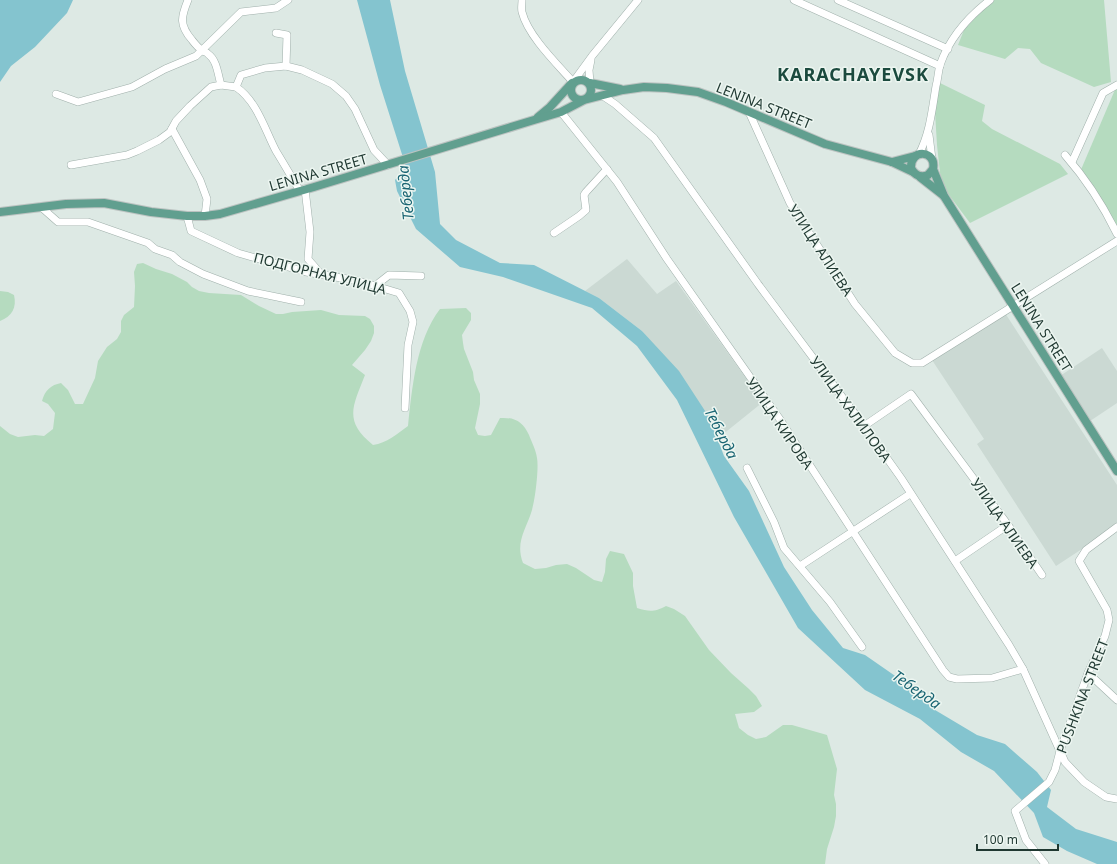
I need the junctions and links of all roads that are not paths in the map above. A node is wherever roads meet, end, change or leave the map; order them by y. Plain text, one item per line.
1 (188, 0) edge
2 (288, 0) edge
3 (522, 0) edge
4 (638, 0) edge
5 (794, 0) edge
6 (838, 0) edge
7 (990, 0) edge
8 (276, 33) dead end
9 (948, 49) junction
10 (202, 51) junction
11 (592, 56) junction
12 (286, 66) junction
13 (940, 66) junction
14 (573, 82) junction
15 (590, 83) junction
16 (221, 85) junction
17 (1117, 85) edge
18 (236, 87) junction
19 (623, 90) junction
20 (56, 94) dead end
21 (603, 96) junction
22 (584, 100) junction
23 (561, 112) junction
24 (749, 112) junction
25 (534, 120) junction
26 (172, 129) junction
27 (929, 131) junction
28 (917, 155) junction
29 (1065, 155) dead end
30 (932, 159) junction
31 (892, 162) junction
32 (1072, 162) junction
33 (71, 165) dead end
34 (388, 165) junction
35 (607, 169) junction
36 (933, 169) junction
37 (916, 174) junction
38 (303, 190) junction
39 (944, 196) junction
40 (42, 207) junction
41 (0, 212) edge
42 (187, 216) junction
43 (205, 216) junction
44 (554, 233) dead end
45 (1117, 234) edge
46 (1117, 241) edge
47 (321, 274) junction
48 (421, 276) dead end
49 (376, 286) junction
50 (301, 302) dead end
51 (1013, 306) junction
52 (405, 408) dead end
53 (864, 426) junction
54 (747, 468) dead end
55 (1117, 472) edge
56 (910, 494) junction
57 (1008, 525) junction
58 (1117, 527) edge
59 (853, 531) junction
60 (955, 561) junction
61 (800, 566) junction
62 (1042, 575) dead end
63 (862, 647) dead end
64 (1023, 669) junction
65 (1088, 673) junction
66 (1117, 700) edge
67 (1060, 751) junction
68 (1117, 799) edge
69 (1045, 864) edge

1 - 10 street
2 - 10 street
3 - 14 street
4 - 11 street
5 - 13 street
6 - 9 street
7 - 9 street
8 - 12 street
9 - 13 street
10 - 16 street
10 - 20 street
11 - 14 street
11 - 15 street
12 - 18 street
12 - 34 street
13 - 27 street
14 - 15 main road
14 - 22 main road
14 - 25 main road, LENINA STREET
15 - 19 main road, LENINA STREET
15 - 22 main road
16 - 18 street
16 - 26 street
17 - 32 street
18 - 38 street
19 - 21 main road, LENINA STREET
19 - 24 main road, LENINA STREET
21 - 22 main road, LENINA STREET
21 - 53 street, УЛИЦА ХАЛИЛОВА
22 - 23 main road, LENINA STREET
23 - 25 main road, LENINA STREET
23 - 35 street, УЛИЦА КИРОВА
24 - 31 main road, LENINA STREET
24 - 51 street, УЛИЦА АЛИЕВА
25 - 34 main road, LENINA STREET
26 - 33 street
26 - 43 street
27 - 28 street
27 - 30 street
28 - 30 main road
28 - 31 main road, LENINA STREET
28 - 37 main road
29 - 32 street
30 - 36 main road
31 - 37 main road, LENINA STREET
32 - 45 street
34 - 38 main road, LENINA STREET
35 - 44 street
35 - 59 street, УЛИЦА КИРОВА
36 - 37 main road
36 - 39 main road, LENINA STREET
37 - 39 main road, LENINA STREET
38 - 43 main road, LENINA STREET
38 - 47 street
39 - 51 main road, LENINA STREET
40 - 41 main road, LENINA STREET
40 - 42 main road, LENINA STREET
40 - 50 street
42 - 43 main road, LENINA STREET
42 - 47 street, ПОДГОРНАЯ УЛИЦА
46 - 51 street
47 - 49 street, ПОДГОРНАЯ УЛИЦА
48 - 49 street
49 - 52 street, ПОДГОРНАЯ УЛИЦА
51 - 55 main road, LENINA STREET
53 - 56 street, УЛИЦА ХАЛИЛОВА
53 - 57 street, УЛИЦА АЛИЕВА
54 - 61 street
56 - 59 street
56 - 60 street, УЛИЦА ХАЛИЛОВА
57 - 60 street
57 - 62 street, УЛИЦА АЛИЕВА
58 - 65 street, PUSHKINA STREET
59 - 61 street
59 - 64 street, УЛИЦА КИРОВА
60 - 64 street, УЛИЦА ХАЛИЛОВА
61 - 63 street
64 - 67 street, УЛИЦА ХАЛИЛОВА
65 - 66 street
65 - 67 street, PUSHKINA STREET
67 - 68 street, УЛИЦА ХАЛИЛОВА
67 - 69 street, PUSHKINA STREET

